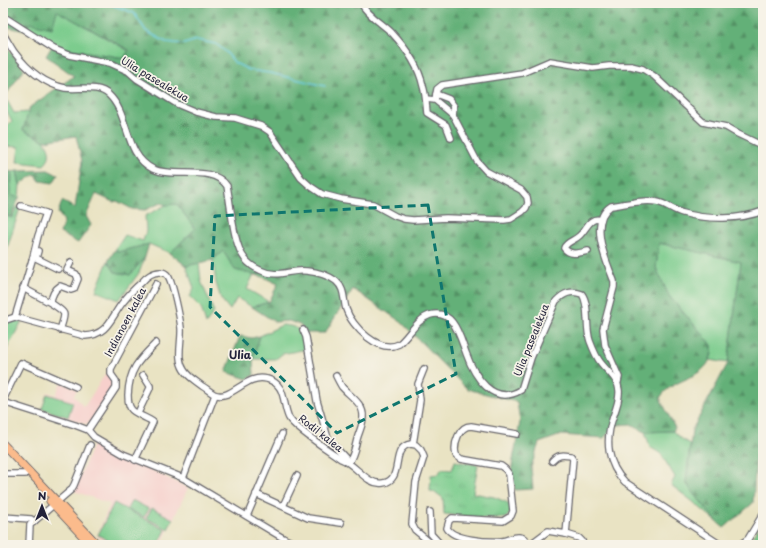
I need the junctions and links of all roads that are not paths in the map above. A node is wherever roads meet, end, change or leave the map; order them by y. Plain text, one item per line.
1 (361, 3) edge
2 (3, 16) edge
3 (3, 34) edge
4 (436, 97) junction
5 (426, 99) junction
6 (452, 115) junction
7 (451, 138) dead end
8 (763, 146) edge
9 (21, 206) dead end
10 (763, 211) edge
11 (601, 220) junction
12 (37, 239) junction
13 (588, 251) dead end
14 (71, 262) dead end
15 (58, 269) dead end
16 (156, 284) dead end
17 (23, 288) junction
18 (51, 303) junction
19 (15, 317) junction
20 (3, 321) edge
21 (61, 330) junction
22 (303, 330) dead end
23 (156, 343) dead end
24 (424, 369) dead end
25 (143, 376) dead end
26 (336, 376) dead end
27 (618, 382) junction
28 (76, 387) dead end
29 (215, 395) junction
30 (3, 401) edge
31 (138, 413) junction
32 (88, 430) junction
33 (282, 434) dead end
34 (517, 434) dead end
35 (3, 444) edge
36 (414, 444) junction
37 (90, 445) dead end
38 (3, 451) edge
39 (135, 460) junction
40 (552, 461) dead end
41 (349, 462) junction
42 (3, 474) edge
43 (25, 474) junction
44 (297, 476) dead end
45 (183, 478) junction
46 (256, 494) junction
47 (55, 503) junction
48 (283, 506) junction
49 (430, 512) dead end
50 (763, 514) edge
51 (247, 516) junction
52 (3, 517) edge
53 (34, 522) junction
54 (340, 524) dead end
55 (566, 534) junction
56 (29, 545) edge
57 (91, 545) edge
58 (98, 545) edge
59 (298, 545) edge
60 (433, 545) edge
61 (441, 545) edge
62 (528, 545) edge
63 (583, 545) edge
64 (721, 545) edge
65 (739, 545) edge

1 - 5 street
2 - 6 street, Ulia pasealekua
3 - 27 street, Ulia pasealekua
4 - 5 street, Ulia pasealekua
4 - 6 street, Ulia pasealekua
4 - 6 street, Ulia pasealekua
4 - 8 street
5 - 7 street
9 - 12 street
10 - 11 street
11 - 13 street
11 - 27 street
12 - 15 street
12 - 17 street
14 - 18 street
16 - 32 street, Indianoen kalea
17 - 18 street
17 - 19 street
18 - 21 street
19 - 20 street
19 - 21 street
21 - 29 street
22 - 41 street
23 - 31 street
24 - 36 street
25 - 31 street
26 - 41 street
27 - 64 street
28 - 30 street
29 - 41 street, Rodil kalea
29 - 45 street
30 - 32 street
31 - 39 street
32 - 39 street
33 - 46 street
34 - 62 street
35 - 47 main road
36 - 41 street, Rodil kalea
36 - 60 street
37 - 47 street
38 - 43 main road
39 - 45 street
40 - 55 street
42 - 43 street
43 - 47 main road
44 - 48 street
45 - 51 street
46 - 48 street
46 - 51 street
47 - 53 street
47 - 57 main road
47 - 58 main road
48 - 54 street
49 - 61 street
50 - 65 street
51 - 59 street
52 - 53 street
53 - 56 street
55 - 62 street
55 - 63 street

